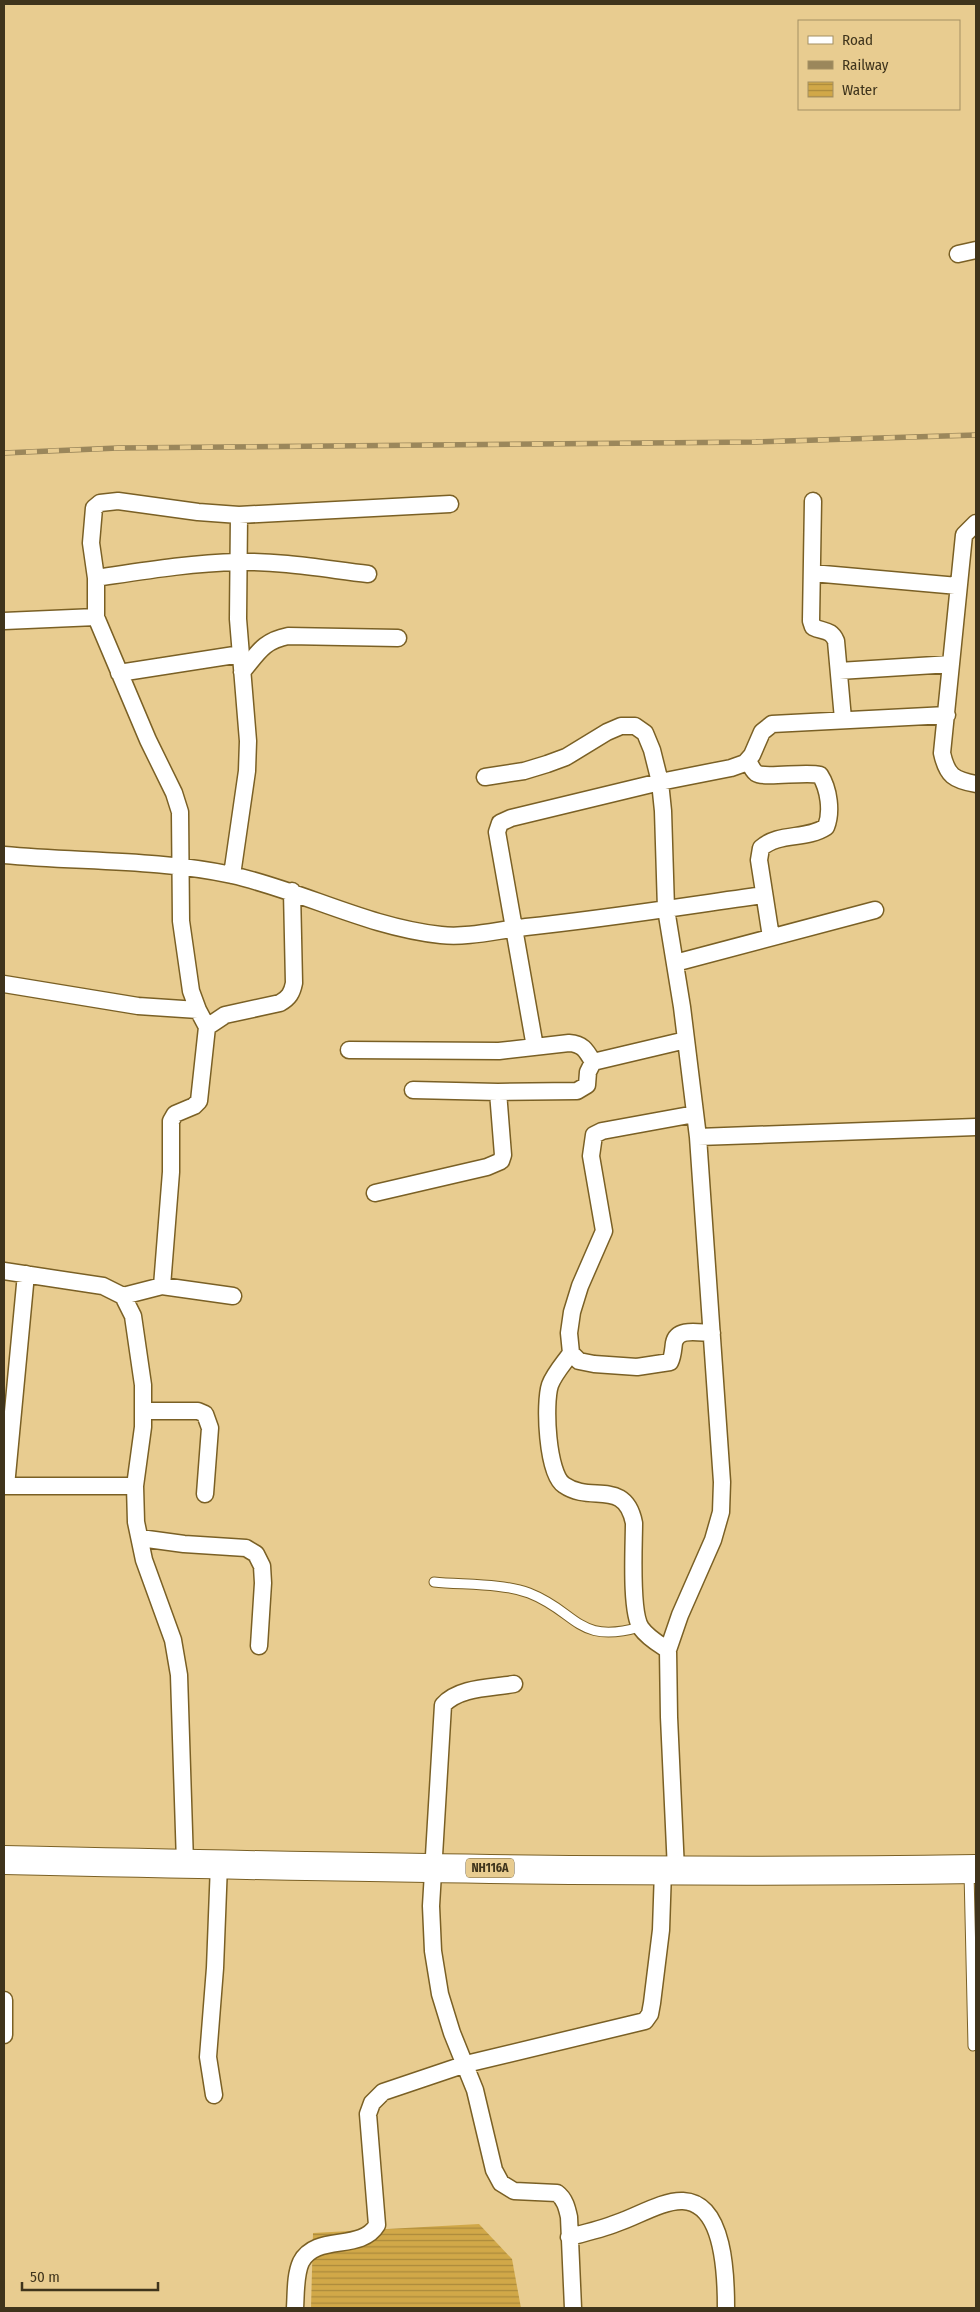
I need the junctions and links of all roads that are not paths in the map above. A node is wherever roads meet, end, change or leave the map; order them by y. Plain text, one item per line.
1 (976, 250) edge
2 (958, 254) dead end
3 (813, 501) dead end
4 (450, 504) dead end
5 (239, 514) junction
6 (976, 523) edge
7 (238, 562) junction
8 (812, 573) junction
9 (368, 574) dead end
10 (96, 578) junction
11 (958, 586) junction
12 (96, 617) junction
13 (4, 621) edge
14 (398, 638) dead end
15 (241, 654) junction
16 (951, 664) junction
17 (839, 671) junction
18 (242, 672) junction
19 (119, 674) junction
20 (947, 715) junction
21 (843, 719) junction
22 (748, 760) junction
23 (485, 777) dead end
24 (660, 782) junction
25 (976, 784) edge
26 (4, 855) edge
27 (181, 866) junction
28 (232, 875) junction
29 (292, 891) junction
30 (764, 895) junction
31 (666, 909) junction
32 (875, 910) dead end
33 (514, 928) junction
34 (771, 938) junction
35 (675, 963) junction
36 (4, 984) edge
37 (198, 1010) junction
38 (207, 1026) junction
39 (686, 1040) junction
40 (535, 1047) junction
41 (349, 1050) dead end
42 (593, 1062) junction
43 (413, 1090) dead end
44 (498, 1092) junction
45 (695, 1114) junction
46 (976, 1127) edge
47 (698, 1138) junction
48 (375, 1193) dead end
49 (4, 1271) edge
50 (26, 1274) junction
51 (162, 1286) junction
52 (123, 1296) junction
53 (232, 1296) dead end
54 (712, 1333) junction
55 (571, 1353) junction
56 (143, 1411) junction
57 (5, 1486) edge
58 (135, 1486) junction
59 (205, 1494) dead end
60 (140, 1538) junction
61 (434, 1582) dead end
62 (640, 1627) junction
63 (259, 1646) dead end
64 (668, 1650) junction
65 (514, 1684) dead end
66 (4, 1860) edge
67 (185, 1863) junction
68 (219, 1864) junction
69 (434, 1867) junction
70 (973, 1869) edge
71 (669, 1870) junction
72 (4, 2000) edge
73 (4, 2035) edge
74 (973, 2046) dead end
75 (466, 2064) junction
76 (214, 2095) dead end
77 (569, 2237) junction
78 (295, 2308) edge
79 (573, 2308) edge
80 (726, 2308) edge

1 - 2 street
3 - 8 street
4 - 5 street
5 - 7 street
5 - 10 street
6 - 11 street
7 - 9 street
7 - 10 street
7 - 15 street
8 - 11 street
8 - 17 street
10 - 12 street
11 - 16 street
12 - 13 street
12 - 19 street
14 - 18 street
15 - 18 street
15 - 19 street
16 - 17 street
16 - 20 street
17 - 21 street
18 - 28 street
19 - 27 street
20 - 21 street
20 - 25 street
21 - 22 street
22 - 24 street
22 - 30 street
23 - 24 street
24 - 31 street
24 - 33 street
26 - 27 street
27 - 28 street
27 - 37 street
28 - 29 street
29 - 33 street
29 - 38 street
30 - 31 street
30 - 34 street
31 - 33 street
31 - 35 street
32 - 34 street
33 - 40 street
34 - 35 street
35 - 39 street
36 - 37 street
37 - 38 street
38 - 51 street
39 - 42 street
39 - 45 street
40 - 41 street
40 - 42 street
42 - 44 street
43 - 44 street
44 - 48 street
45 - 47 street
45 - 55 street
46 - 47 street
47 - 54 street
49 - 50 street
50 - 52 street
50 - 57 street
51 - 52 street
51 - 53 street
52 - 56 street
54 - 55 street
54 - 64 street
55 - 62 street
56 - 58 street
56 - 59 street
57 - 58 street
58 - 60 street
60 - 63 street
60 - 67 street
61 - 62 lane
62 - 64 street
64 - 71 street
65 - 69 street
66 - 67 highway, NH116A
67 - 68 highway, NH116A
68 - 69 highway, NH116A
68 - 76 street
69 - 71 highway, NH116A
69 - 75 street
70 - 71 highway, NH116A
70 - 74 lane
71 - 75 street
72 - 73 street
75 - 77 street
75 - 78 street
77 - 79 street
77 - 80 street

